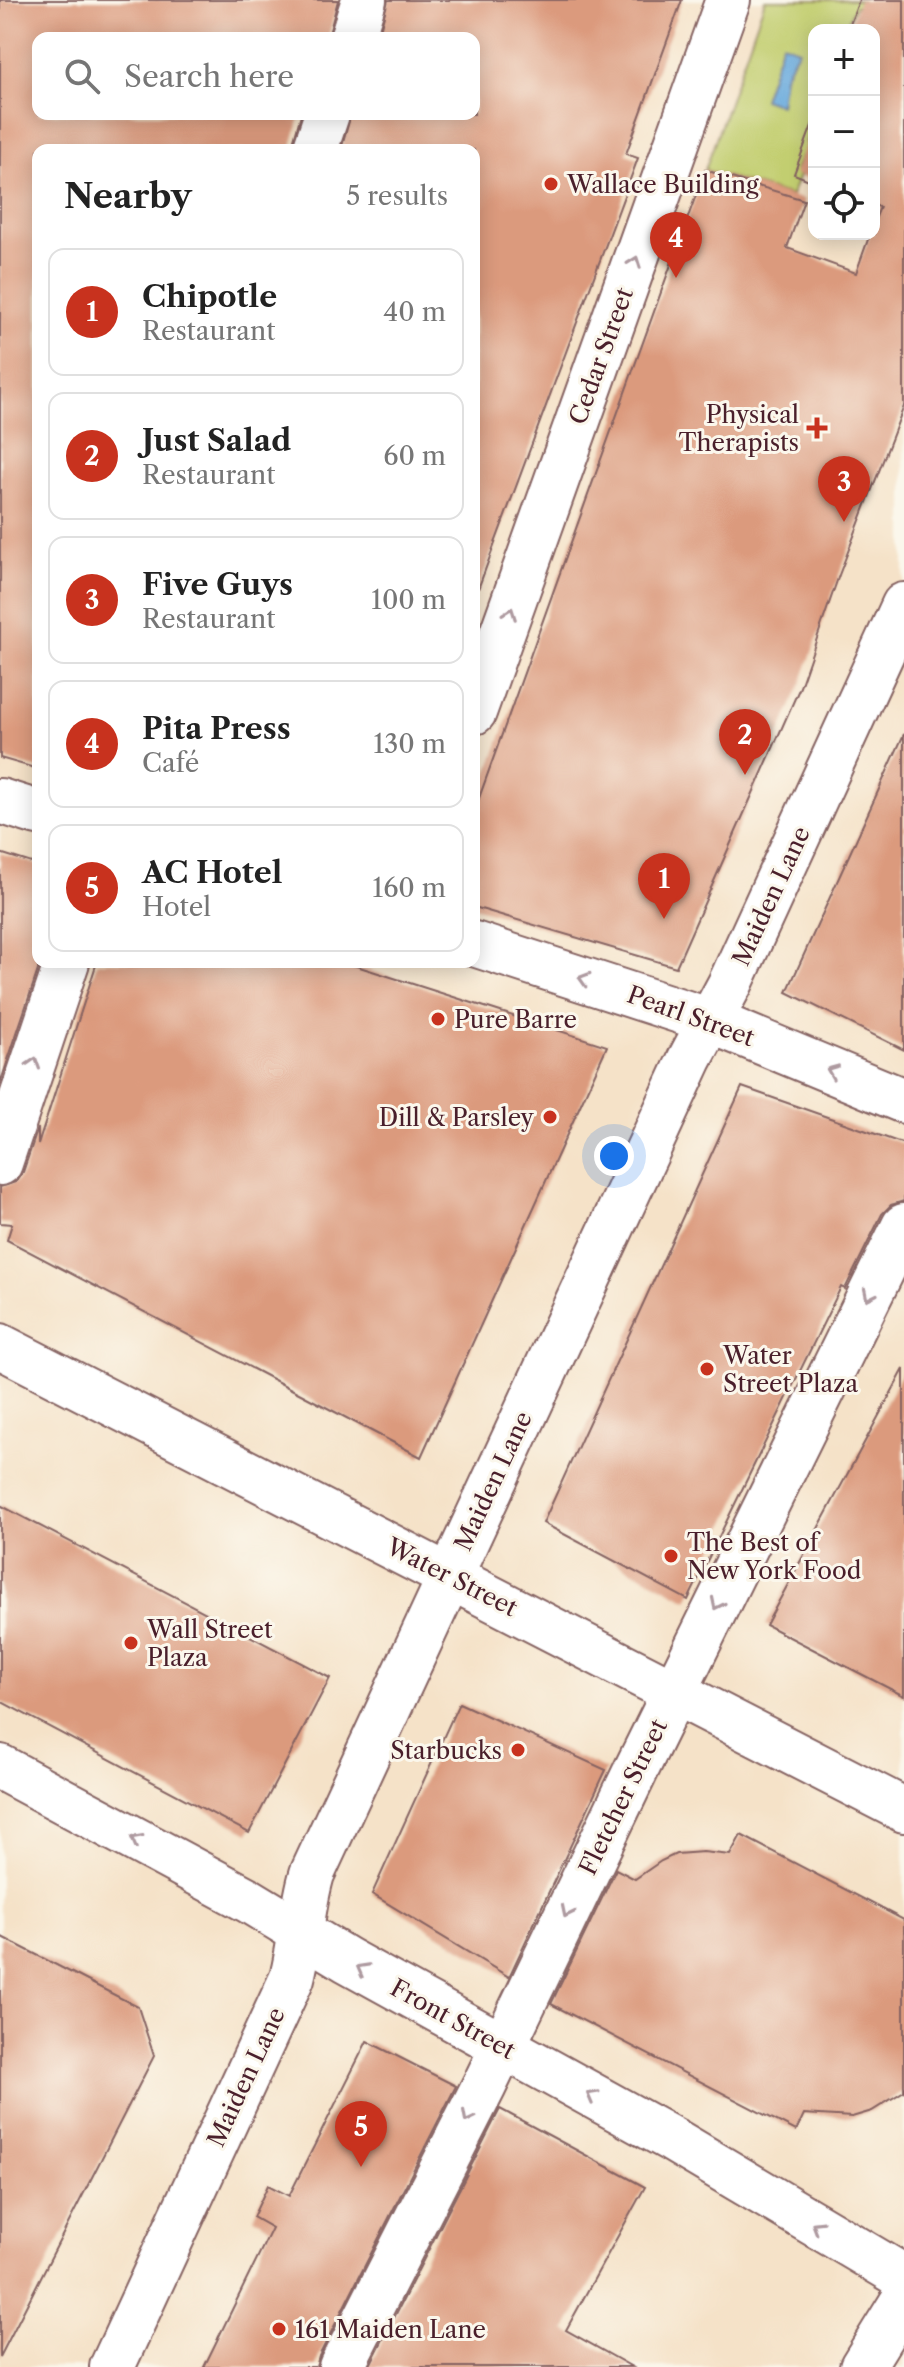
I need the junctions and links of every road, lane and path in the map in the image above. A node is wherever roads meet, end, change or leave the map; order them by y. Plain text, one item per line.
1 (364, 0) edge
2 (728, 0) edge
3 (354, 32) edge
4 (325, 120) edge
5 (317, 144) edge
6 (904, 605) edge
7 (480, 695) edge
8 (0, 801) edge
9 (32, 811) edge
10 (480, 946) edge
11 (65, 968) edge
12 (711, 1021) junction
13 (904, 1101) edge
14 (0, 1163) edge
15 (904, 1226) edge
16 (0, 1346) edge
17 (449, 1576) junction
18 (674, 1691) junction
19 (0, 1767) edge
20 (904, 1810) edge
21 (302, 1932) junction
22 (503, 2047) junction
23 (904, 2277) edge
24 (904, 2299) edge
25 (112, 2367) edge
26 (341, 2367) edge
27 (862, 2367) edge

1 - 3 street
7 -> 2 street, Cedar Street
4 - 5 street
6 - 12 street, Maiden Lane
8 - 9 street
12 -> 10 street, Pearl Street
14 -> 11 street
13 -> 12 street, Pearl Street
12 - 17 street, Maiden Lane
15 -> 18 street, Fletcher Street
16 - 17 street, Water Street
17 - 18 street, Water Street
17 - 21 street, Maiden Lane
18 - 20 street, Water Street
18 -> 22 street, Fletcher Street
21 -> 19 street, Front Street
22 -> 21 street, Front Street
21 - 25 street, Maiden Lane
23 -> 22 street, Front Street
22 -> 26 street, Fletcher Street
24 - 27 street

